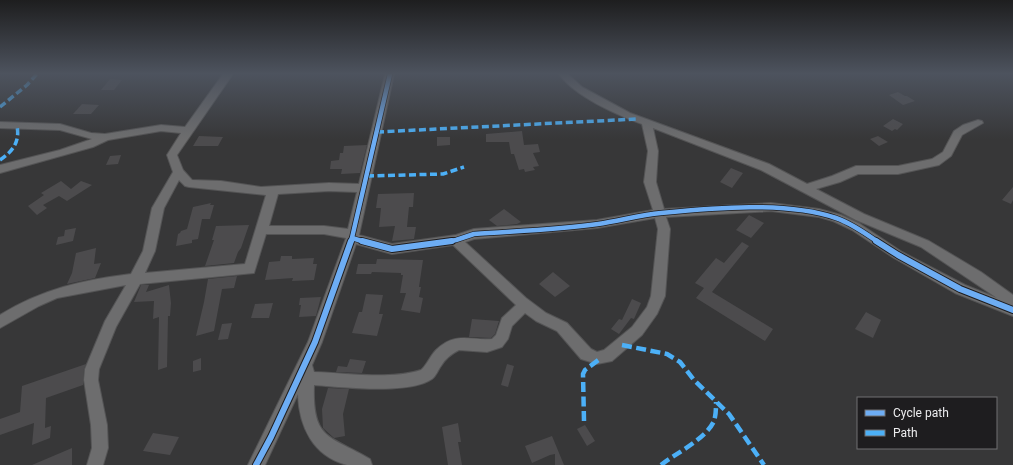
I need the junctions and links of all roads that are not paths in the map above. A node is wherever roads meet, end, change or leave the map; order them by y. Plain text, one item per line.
1 (212, 96) edge
2 (385, 96) edge
3 (591, 96) edge
4 (647, 123) junction
5 (978, 123) dead end
6 (0, 125) edge
7 (188, 130) junction
8 (105, 137) junction
9 (0, 169) edge
10 (178, 172) junction
11 (364, 188) junction
12 (807, 188) junction
13 (273, 191) junction
14 (660, 213) junction
15 (262, 230) junction
16 (352, 236) junction
17 (456, 240) junction
18 (136, 280) junction
19 (1013, 302) edge
20 (525, 305) junction
21 (1013, 310) edge
22 (0, 322) edge
23 (308, 356) junction
24 (307, 378) junction
25 (96, 465) edge
26 (256, 465) edge
27 (364, 465) edge

1 - 7 street
2 - 11 street
3 - 4 street
4 - 12 street
4 - 14 street
5 - 12 street
6 - 8 street
7 - 8 street
7 - 10 street
8 - 9 street
10 - 13 street
10 - 18 street
11 - 13 street
11 - 16 street
12 - 19 street
13 - 15 street
14 - 17 street
14 - 20 street
14 - 21 street
15 - 16 street
15 - 18 street
16 - 17 street
16 - 23 street
17 - 20 street
18 - 22 street
18 - 25 street
20 - 24 street
23 - 24 street
23 - 26 street
24 - 27 street

